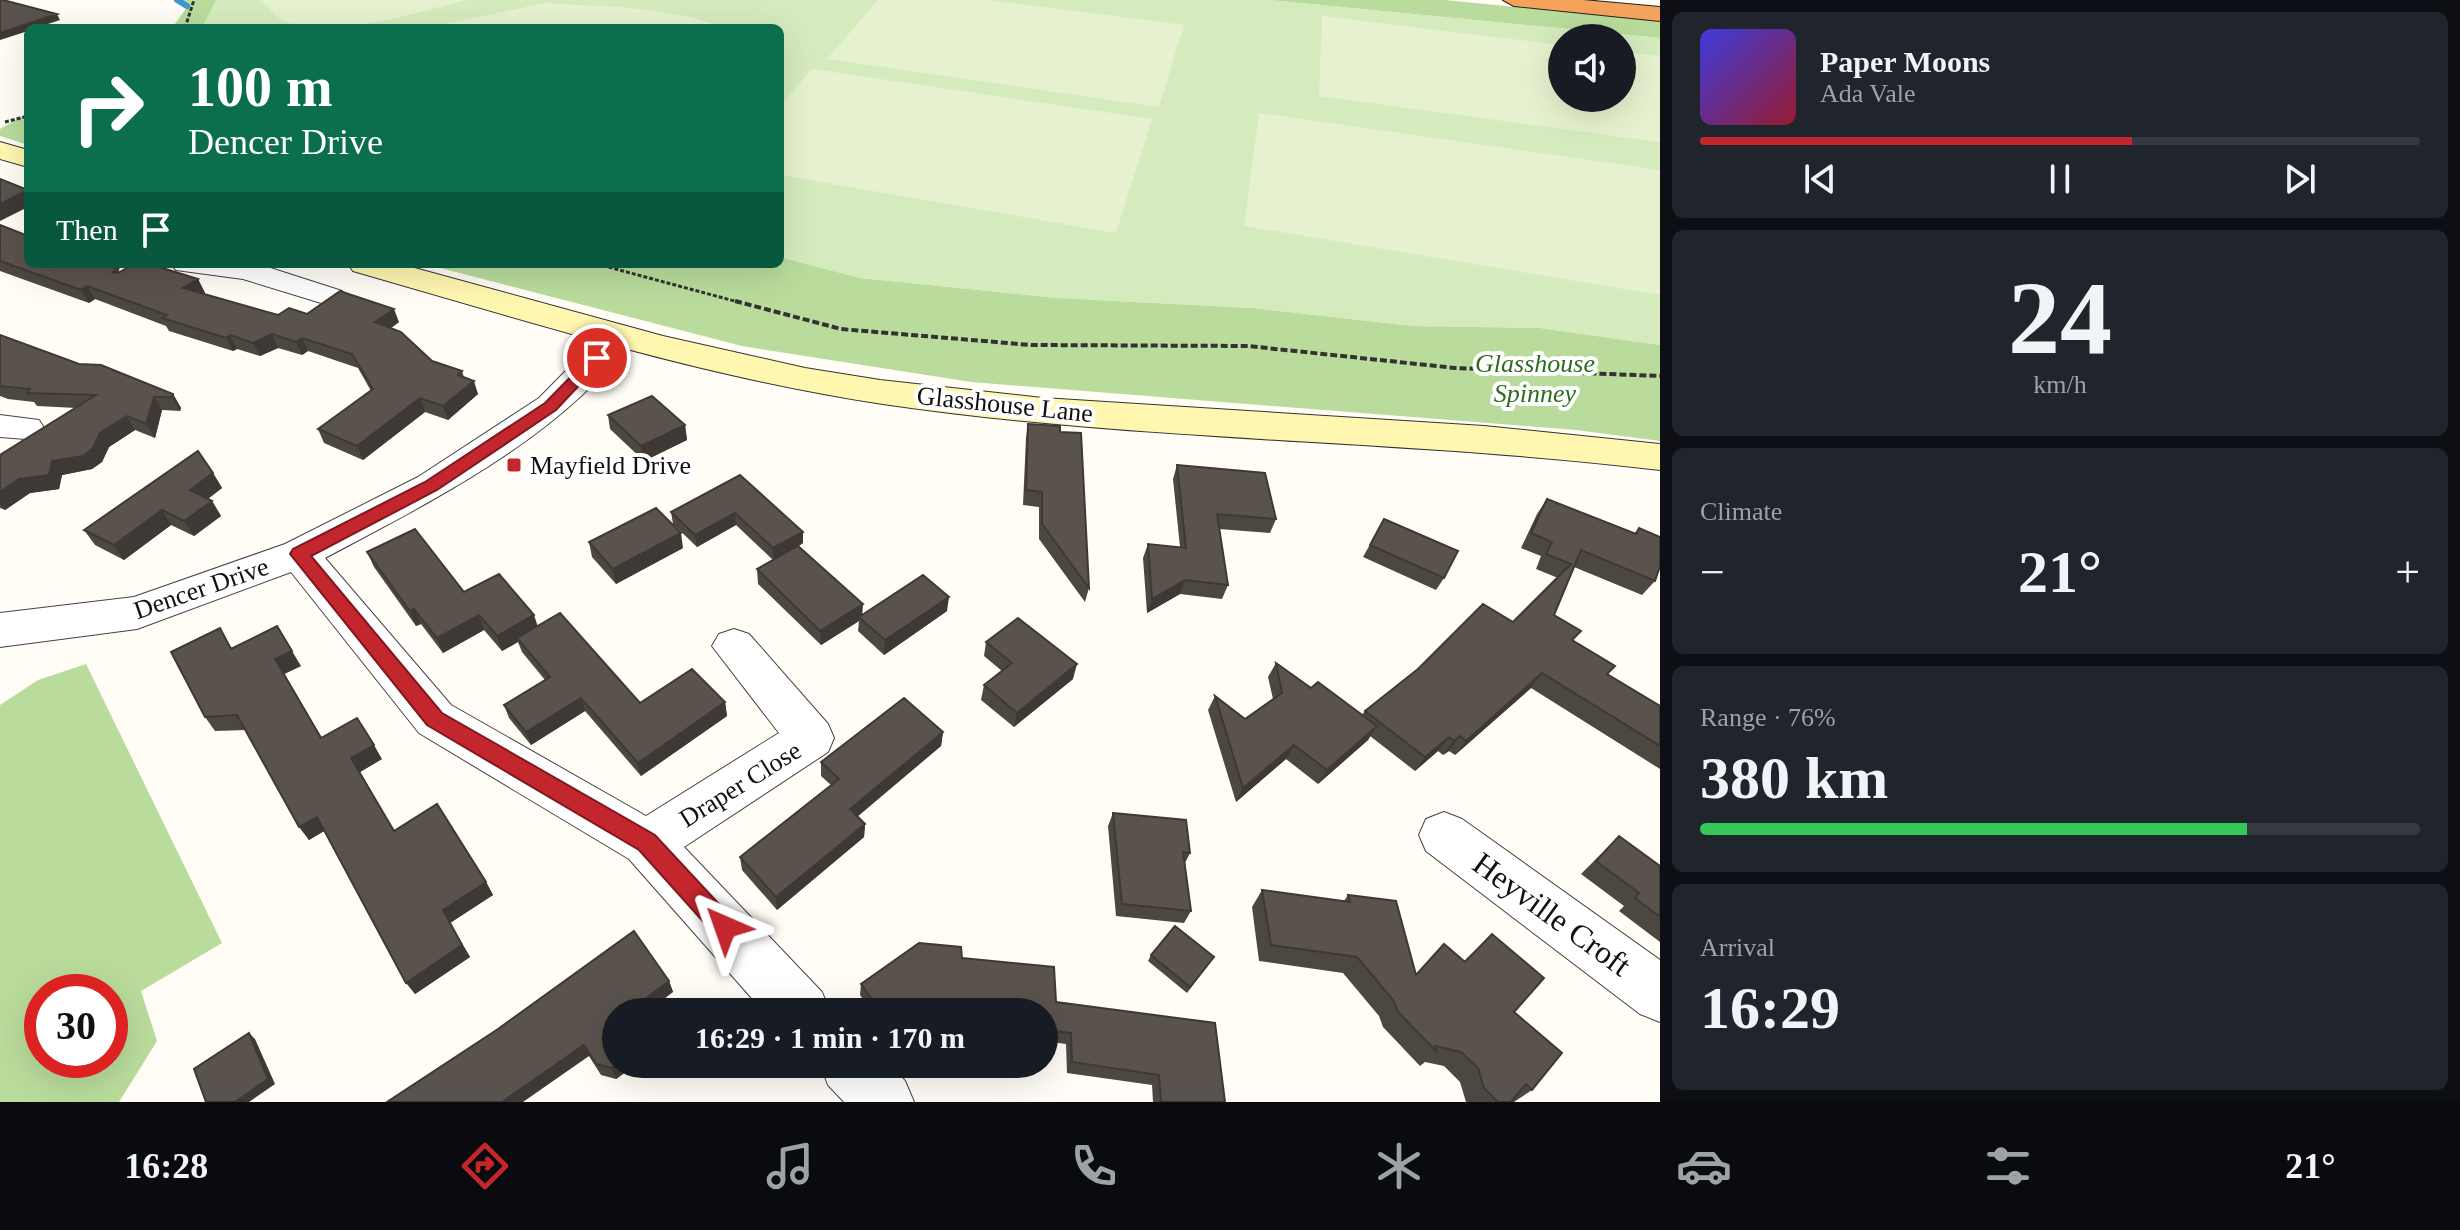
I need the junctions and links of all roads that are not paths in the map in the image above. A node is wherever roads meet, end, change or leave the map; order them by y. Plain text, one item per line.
1 (1514, 0) edge
2 (1660, 14) edge
3 (0, 150) edge
4 (24, 158) edge
5 (227, 268) edge
6 (378, 268) edge
7 (331, 297) edge
8 (619, 335) junction
9 (1660, 457) edge
10 (299, 554) junction
11 (0, 630) edge
12 (734, 646) dead end
13 (1444, 835) dead end
14 (647, 843) junction
15 (1660, 994) edge
16 (789, 998) edge
17 (862, 1078) edge
18 (884, 1102) edge

1 - 2 highway
3 - 4 street
5 - 7 street
6 - 8 street, Glasshouse Lane
8 - 9 street, Glasshouse Lane
8 - 10 street, Dencer Drive
10 - 11 street, Dencer Drive
10 - 14 street
12 - 14 street, Draper Close
13 - 15 street, Heyville Croft
14 - 16 street
17 - 18 street

